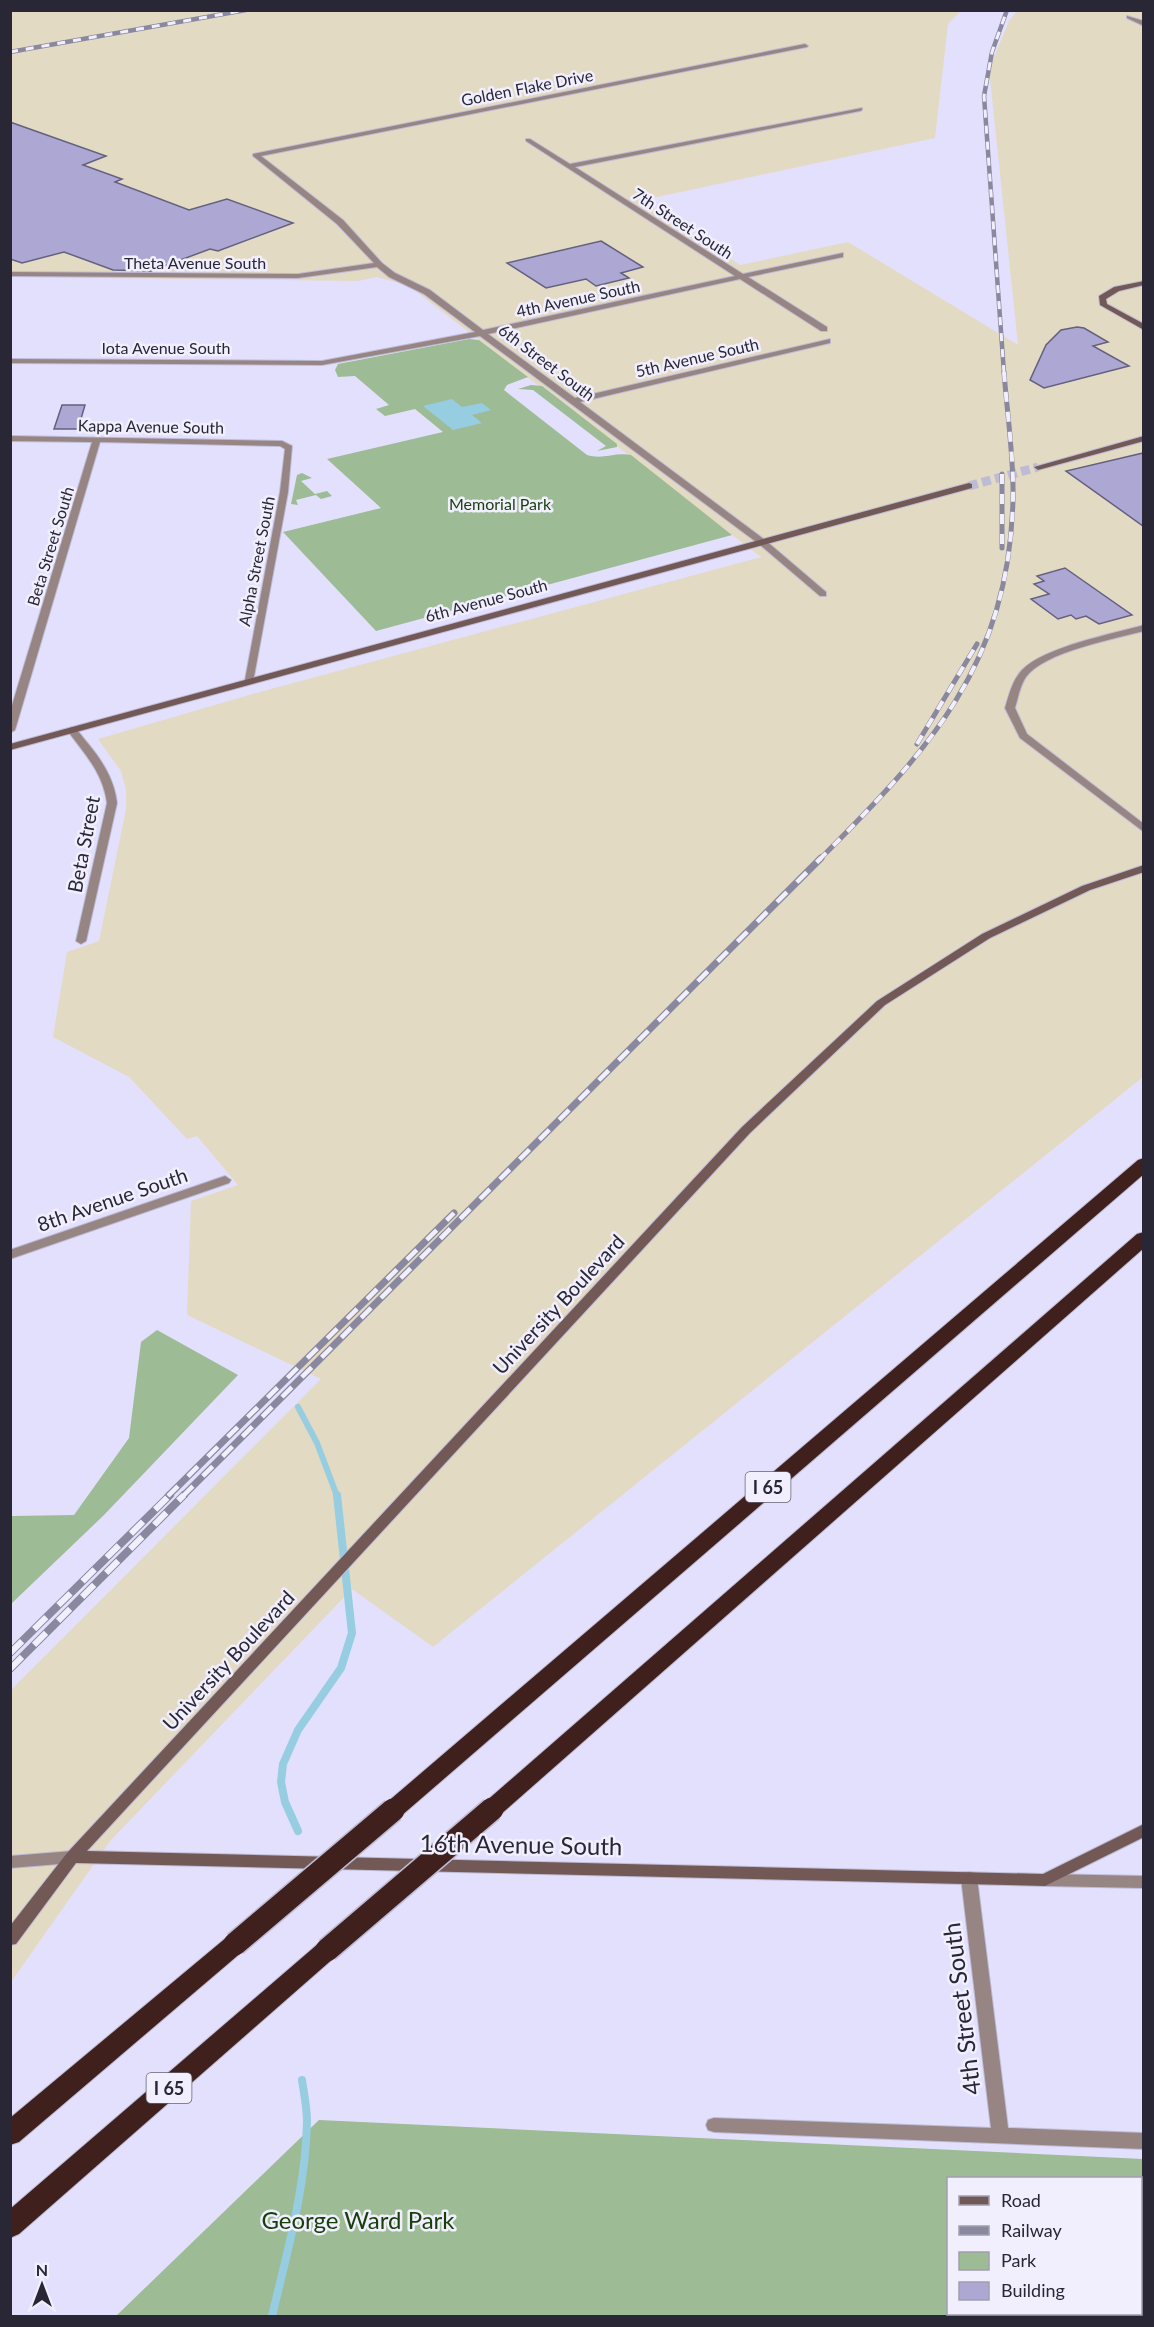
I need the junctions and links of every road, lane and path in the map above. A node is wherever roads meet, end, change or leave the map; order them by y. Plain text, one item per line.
1 (1143, 14) edge
2 (1143, 24) edge
3 (805, 46) dead end
4 (860, 109) dead end
5 (528, 140) dead end
6 (255, 155) joint
7 (570, 166) junction
8 (840, 255) dead end
9 (379, 265) junction
10 (10, 274) edge
11 (739, 276) junction
12 (1143, 283) edge
13 (1143, 328) edge
14 (824, 329) dead end
15 (482, 333) junction
16 (827, 341) dead end
17 (10, 361) edge
18 (322, 363) joint
19 (574, 401) junction
20 (10, 438) edge
21 (1143, 438) edge
22 (97, 439) junction
23 (289, 448) joint
24 (1038, 467) tunnel mouth
25 (969, 486) tunnel mouth
26 (762, 542) junction
27 (823, 594) dead end
28 (1143, 628) edge
29 (250, 680) junction
30 (10, 730) edge
31 (72, 730) junction
32 (10, 747) edge
33 (1143, 830) edge
34 (1143, 868) edge
35 (81, 941) dead end
36 (1143, 1164) edge
37 (225, 1180) dead end
38 (1143, 1238) edge
39 (10, 1255) edge
40 (1143, 1830) edge
41 (72, 1857) junction
42 (10, 1862) edge
43 (969, 1878) junction
44 (1045, 1880) junction
45 (1143, 1882) edge
46 (10, 1939) edge
47 (714, 2125) dead end
48 (10, 2134) edge
49 (1000, 2135) junction
50 (1143, 2141) edge
51 (10, 2226) edge

1 - 2 street
3 - 6 street, Golden Flake Drive
4 - 7 street
5 - 7 street, 7th Street South
6 - 9 street, 6th Street South
7 - 11 street, 7th Street South
8 - 11 street, 4th Avenue South
9 - 10 street, Theta Avenue South
9 - 15 street, 6th Street South
11 - 14 street, 7th Street South
11 - 15 street, 4th Avenue South
12 - 13 main road
15 - 18 street, 4th Avenue South
15 - 19 street, 6th Street South
16 - 19 street, 5th Avenue South
17 - 18 street, Iota Avenue South
19 - 26 street, 6th Street South
20 - 22 street, Kappa Avenue South
21 - 24 main road
22 - 23 street, Kappa Avenue South
22 - 30 street, Beta Street South
23 - 29 street, Alpha Street South
25 - 26 main road, 6th Avenue South
26 - 27 street, 6th Street South
26 - 29 main road, 6th Avenue South
28 - 33 street
29 - 31 main road, 6th Avenue South
31 - 32 main road, 6th Avenue South
31 - 35 street, Beta Street
34 - 41 main road, University Boulevard
36 - 48 highway, I 65, bridge
37 - 39 street, 8th Avenue South
38 - 51 highway, I 65, bridge
40 - 44 main road
41 - 42 street
41 - 43 main road, 16th Avenue South
41 - 46 main road, University Boulevard
43 - 44 main road, 16th Avenue South
43 - 49 street, 4th Street South
44 - 45 street
47 - 49 street
49 - 50 street

